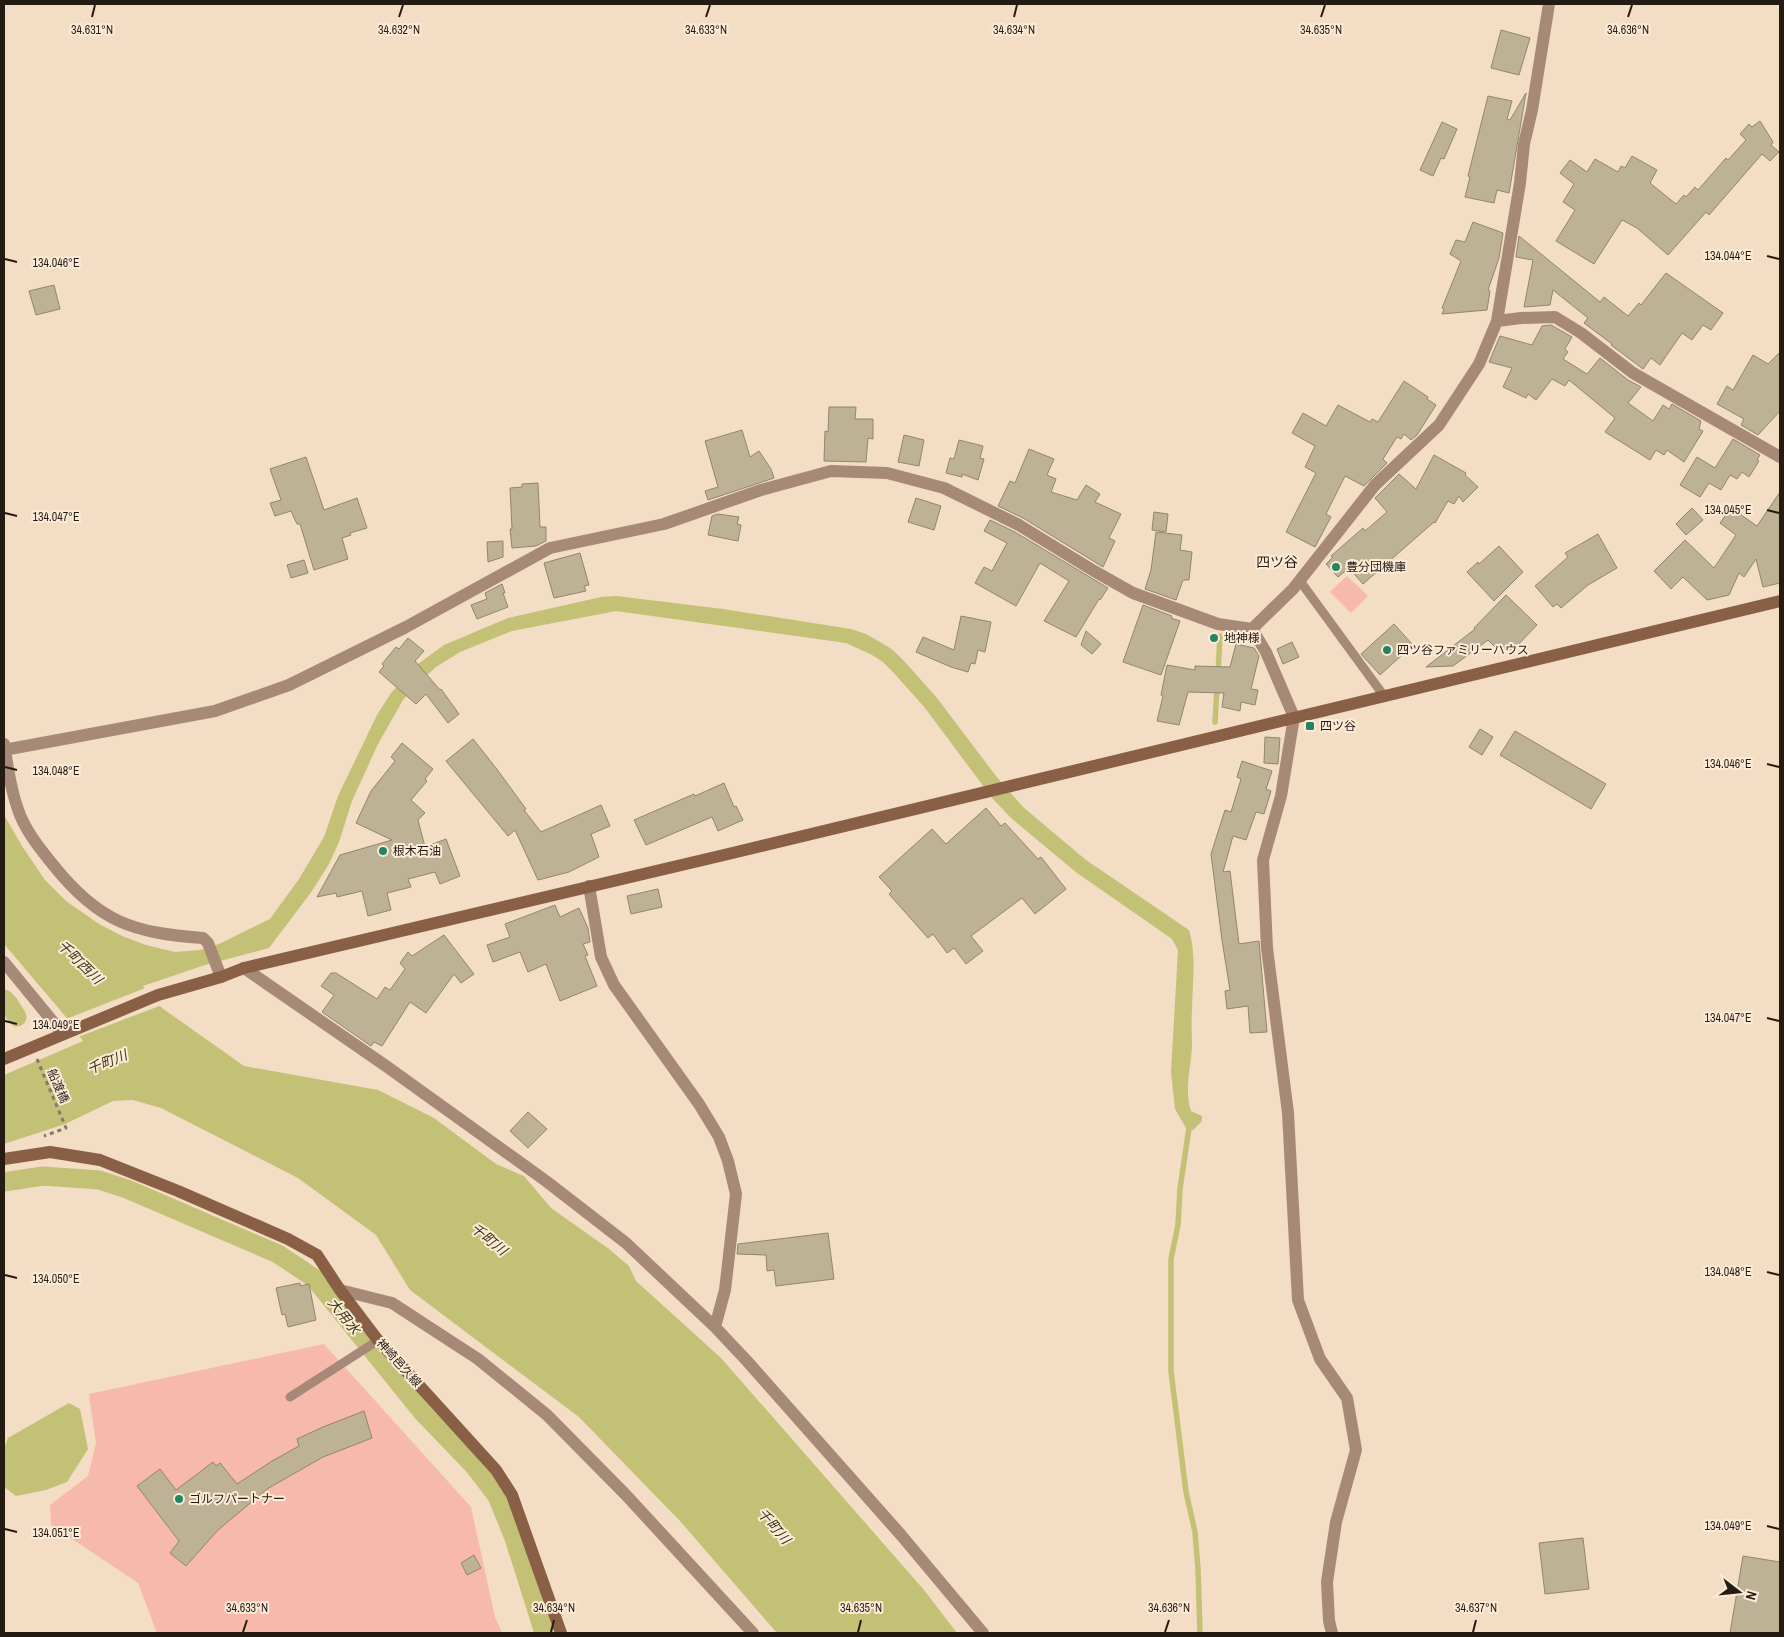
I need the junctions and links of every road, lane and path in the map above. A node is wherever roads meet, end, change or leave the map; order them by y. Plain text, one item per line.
1 (1549, 4) edge
2 (1497, 321) junction
3 (1780, 457) edge
4 (1300, 581) junction
5 (1780, 600) edge
6 (1252, 629) junction
7 (1384, 696) junction
8 (1294, 717) junction
9 (4, 748) edge
10 (589, 886) junction
11 (4, 962) edge
12 (244, 968) junction
13 (220, 972) junction
14 (68, 1032) junction
15 (35, 1055) dead end
16 (4, 1059) edge
17 (65, 1124) dead end
18 (4, 1159) edge
19 (340, 1290) junction
20 (714, 1327) junction
21 (375, 1341) junction
22 (290, 1397) dead end
23 (561, 1633) edge
24 (753, 1633) edge
25 (983, 1633) edge
26 (1332, 1633) edge

1 - 2 street
2 - 3 street
2 - 4 street
4 - 6 street
4 - 7 lane
5 - 7 street
6 - 8 street
6 - 9 street
7 - 8 street
8 - 10 street
8 - 26 street
9 - 13 street
10 - 12 street
10 - 20 street
11 - 14 street
12 - 13 street
12 - 20 street
13 - 14 street
14 - 16 street
15 - 17 path, 船渡橋
18 - 19 street, 神崎邑久線
19 - 21 street, 神崎邑久線
19 - 24 street
20 - 25 street
21 - 22 lane
21 - 23 street, 神崎邑久線

